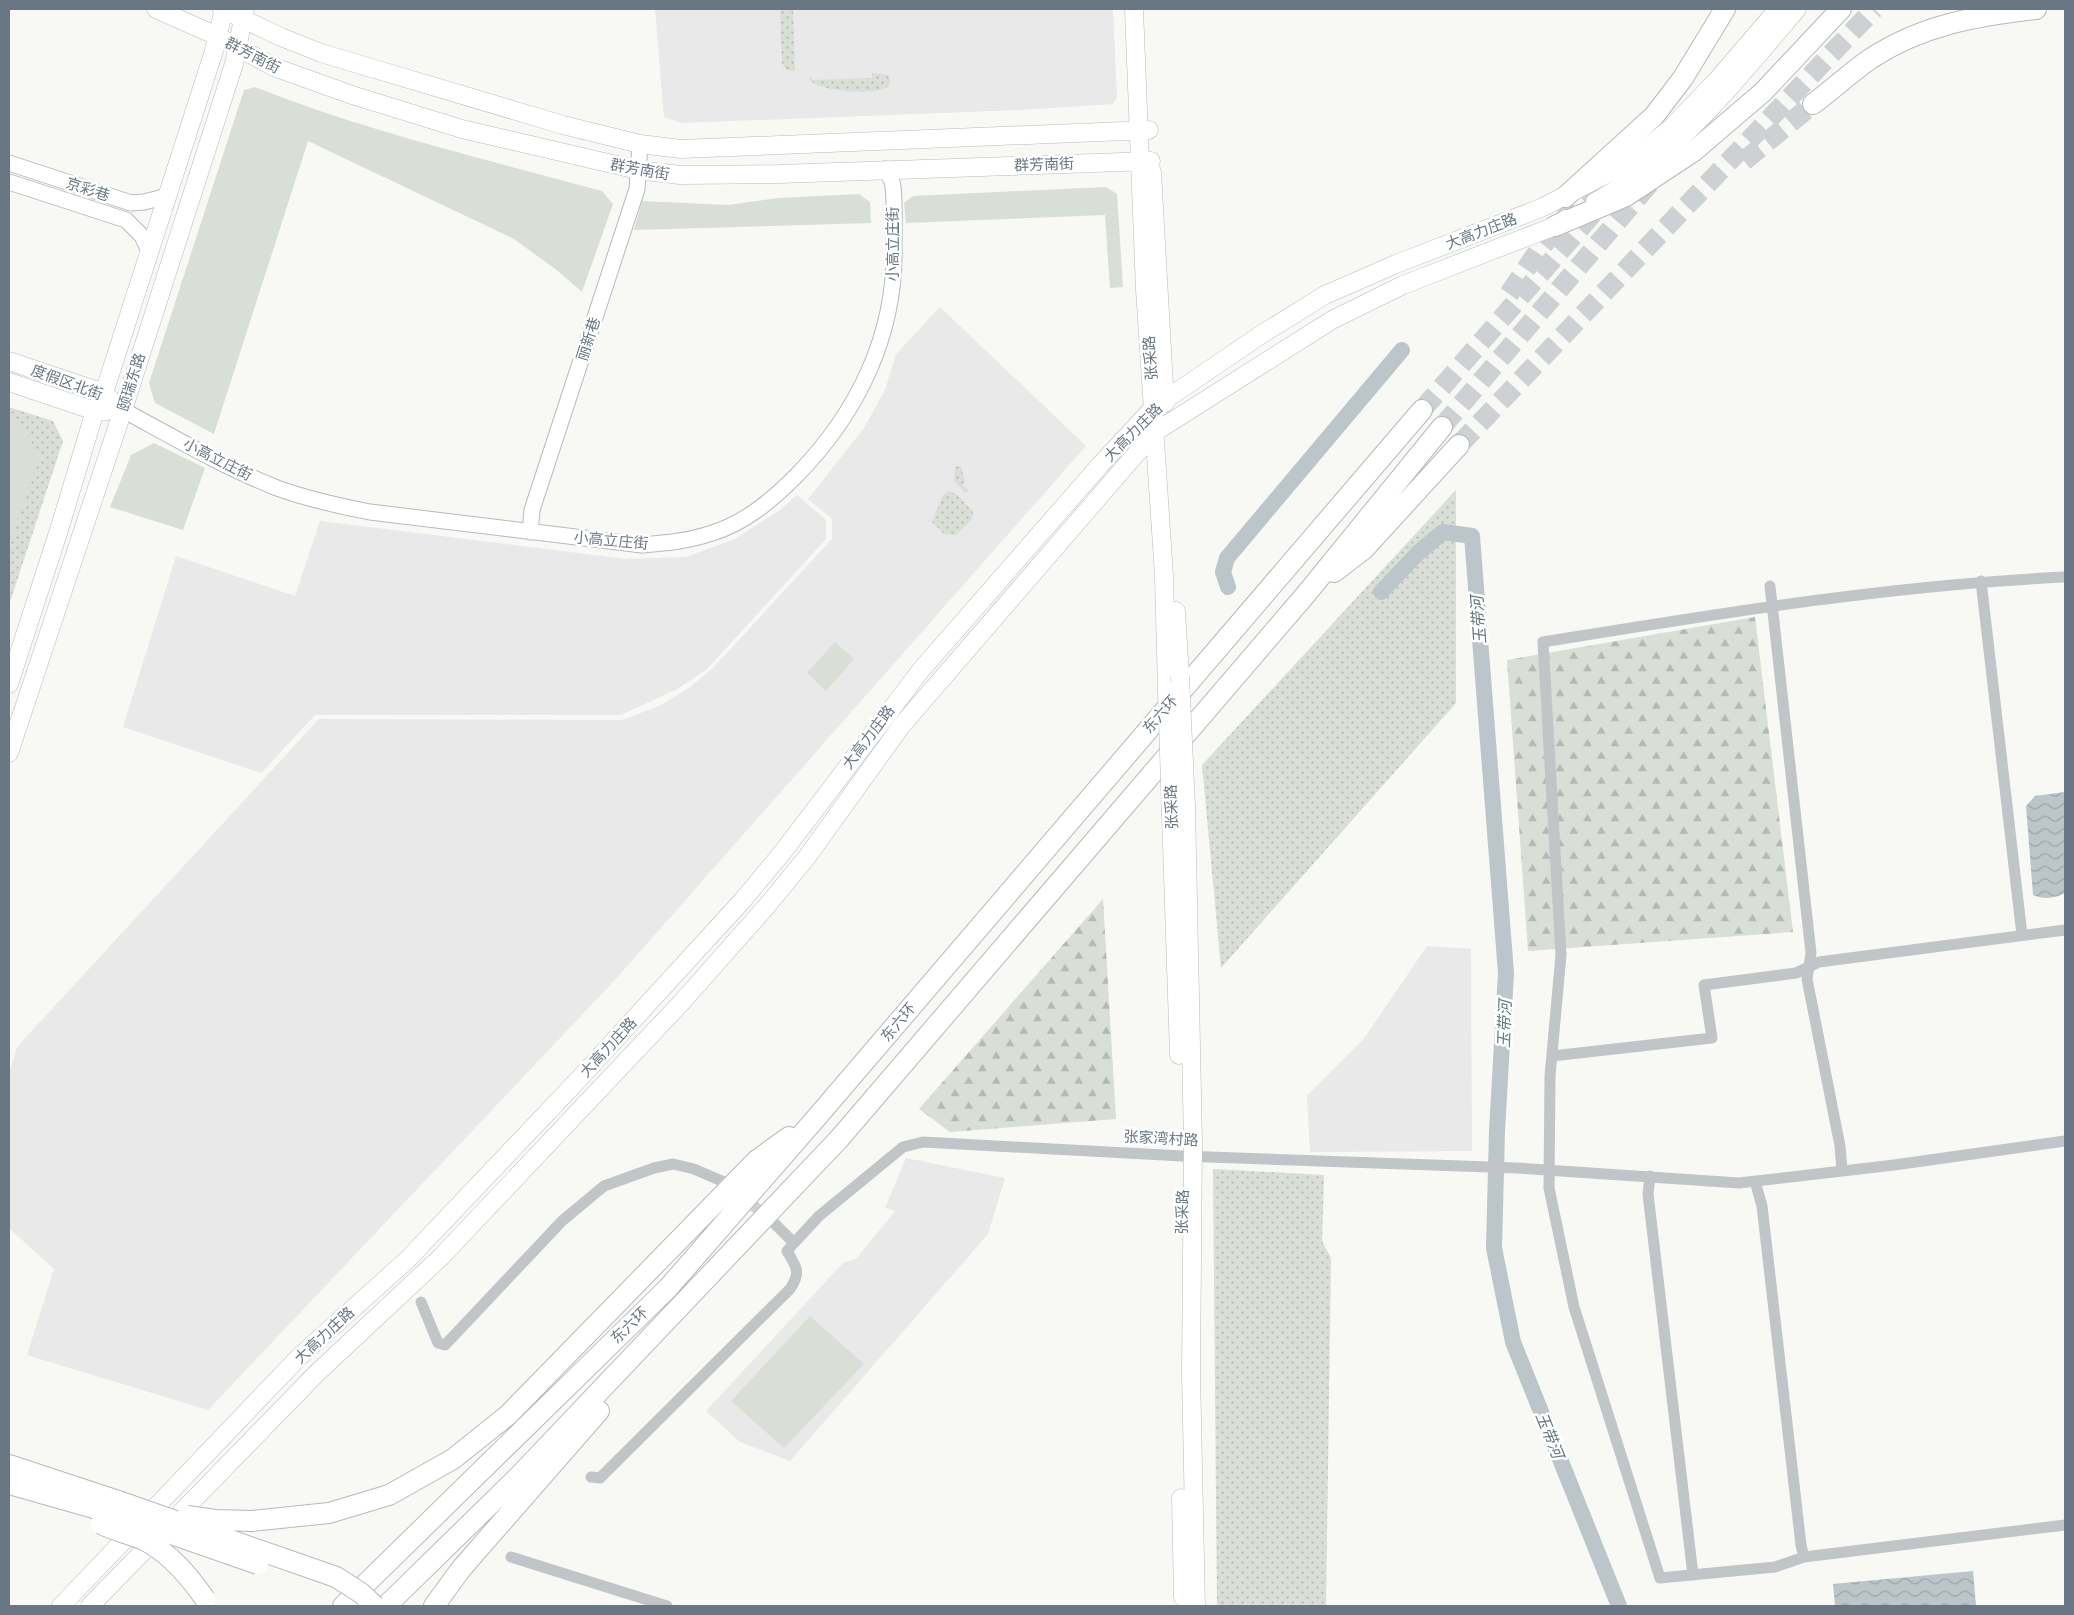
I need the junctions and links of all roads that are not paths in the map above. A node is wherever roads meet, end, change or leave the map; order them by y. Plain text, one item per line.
1 (156, 9) edge
2 (223, 9) edge
3 (1134, 9) edge
4 (1145, 9) edge
5 (1725, 9) edge
6 (1778, 9) edge
7 (1797, 9) edge
8 (1841, 9) edge
9 (2036, 9) edge
10 (244, 14) edge
11 (217, 36) junction
12 (237, 47) junction
13 (1813, 104) tunnel mouth
14 (1144, 130) junction
15 (640, 144) junction
16 (1145, 160) junction
17 (9, 163) edge
18 (638, 170) junction
19 (885, 170) junction
20 (9, 182) edge
21 (168, 196) junction
22 (1565, 196) junction
23 (1555, 226) junction
24 (150, 251) junction
25 (9, 361) edge
26 (9, 382) edge
27 (104, 393) junction
28 (1159, 404) junction
29 (123, 410) junction
30 (1422, 410) tunnel mouth
31 (95, 411) junction
32 (1442, 427) tunnel mouth
33 (1160, 428) junction
34 (1459, 445) tunnel mouth
35 (1100, 464) junction
36 (1118, 476) junction
37 (530, 532) junction
38 (2065, 577) edge
39 (1981, 581) junction
40 (1770, 586) dead end
41 (1307, 593) junction
42 (1772, 606) junction
43 (9, 684) edge
44 (9, 753) edge
45 (1179, 811) junction
46 (2065, 930) edge
47 (2022, 935) junction
48 (1809, 967) junction
49 (1552, 1056) junction
50 (817, 1118) junction
51 (2065, 1140) edge
52 (1188, 1155) junction
53 (1548, 1170) junction
54 (1842, 1171) junction
55 (1650, 1176) junction
56 (1755, 1181) junction
57 (724, 1182) dead end
58 (772, 1221) tunnel mouth
59 (751, 1234) junction
60 (794, 1242) junction
61 (421, 1302) dead end
62 (9, 1465) edge
63 (591, 1477) dead end
64 (9, 1484) edge
65 (110, 1513) junction
66 (2065, 1525) edge
67 (511, 1557) dead end
68 (1804, 1557) junction
69 (1693, 1575) junction
70 (206, 1603) edge
71 (61, 1606) edge
72 (90, 1606) edge
73 (343, 1606) edge
74 (357, 1606) edge
75 (375, 1606) edge
76 (386, 1606) edge
77 (434, 1606) edge
78 (667, 1606) edge
79 (1184, 1606) edge
80 (1196, 1606) edge

1 - 11 main road, 群芳南街
2 - 10 main road, 群芳南街
2 - 11 main road, 颐瑞东路
3 - 14 main road, 张采路
4 - 14 main road, 张采路
5 - 22 highway
6 - 22 main road, 大高力庄路
7 - 23 main road, 大高力庄路
8 - 23 highway
9 - 13 highway
10 - 12 main road, 颐瑞东路
10 - 15 main road, 群芳南街
11 - 12 main road, 群芳南街
11 - 21 main road, 颐瑞东路
12 - 18 main road, 群芳南街
12 - 29 main road, 颐瑞东路
14 - 15 main road, 群芳南街
14 - 16 main road, 张采路
15 - 18 street, 丽新巷
16 - 19 main road, 群芳南街
16 - 28 main road, 张采路
17 - 21 street, 京彩巷
18 - 19 main road, 群芳南街
18 - 37 street, 丽新巷
19 - 37 street, 小高立庄街
20 - 24 street, 京彩巷
21 - 24 main road, 颐瑞东路
22 - 28 main road, 大高力庄路
23 - 33 main road, 大高力庄路
24 - 27 main road, 颐瑞东路
25 - 27 main road, 度假区北街
26 - 31 main road, 度假区北街
27 - 29 main road, 度假区北街
27 - 31 main road, 颐瑞东路
28 - 33 main road, 张采路
28 - 35 main road, 大高力庄路
29 - 31 main road, 度假区北街
29 - 37 street, 小高立庄街
29 - 44 main road, 颐瑞东路
30 - 50 highway, 东六环
31 - 43 main road, 颐瑞东路
32 - 41 highway, 东六环
33 - 36 main road, 大高力庄路
33 - 45 main road, 张采路, bridge
33 - 45 main road, 张采路, bridge
34 - 41 highway
35 - 36 main road
35 - 71 main road, 大高力庄路
36 - 72 main road, 大高力庄路
38 - 39 street
39 - 42 street
39 - 47 street
40 - 42 street
41 - 59 highway, 东六环
42 - 48 street
42 - 49 street
45 - 52 main road, 张采路
46 - 47 street
47 - 48 street
48 - 49 street
48 - 54 street
49 - 53 street
50 - 65 highway, bridge
50 - 73 highway, 东六环
51 - 54 street, 张家湾村路
52 - 53 street, 张家湾村路
52 - 60 street, 张家湾村路
52 - 79 main road, 张采路
52 - 80 main road, 张采路
53 - 55 street, 张家湾村路
53 - 69 street
54 - 56 street, 张家湾村路
55 - 56 street, 张家湾村路
55 - 69 street
56 - 68 street
57 - 61 street
58 - 60 street
59 - 76 highway, 东六环
59 - 77 highway
60 - 63 street
62 - 65 highway
64 - 65 highway
65 - 70 highway, bridge
65 - 74 highway, bridge
65 - 75 highway, bridge
66 - 68 street
67 - 78 street
68 - 69 street

